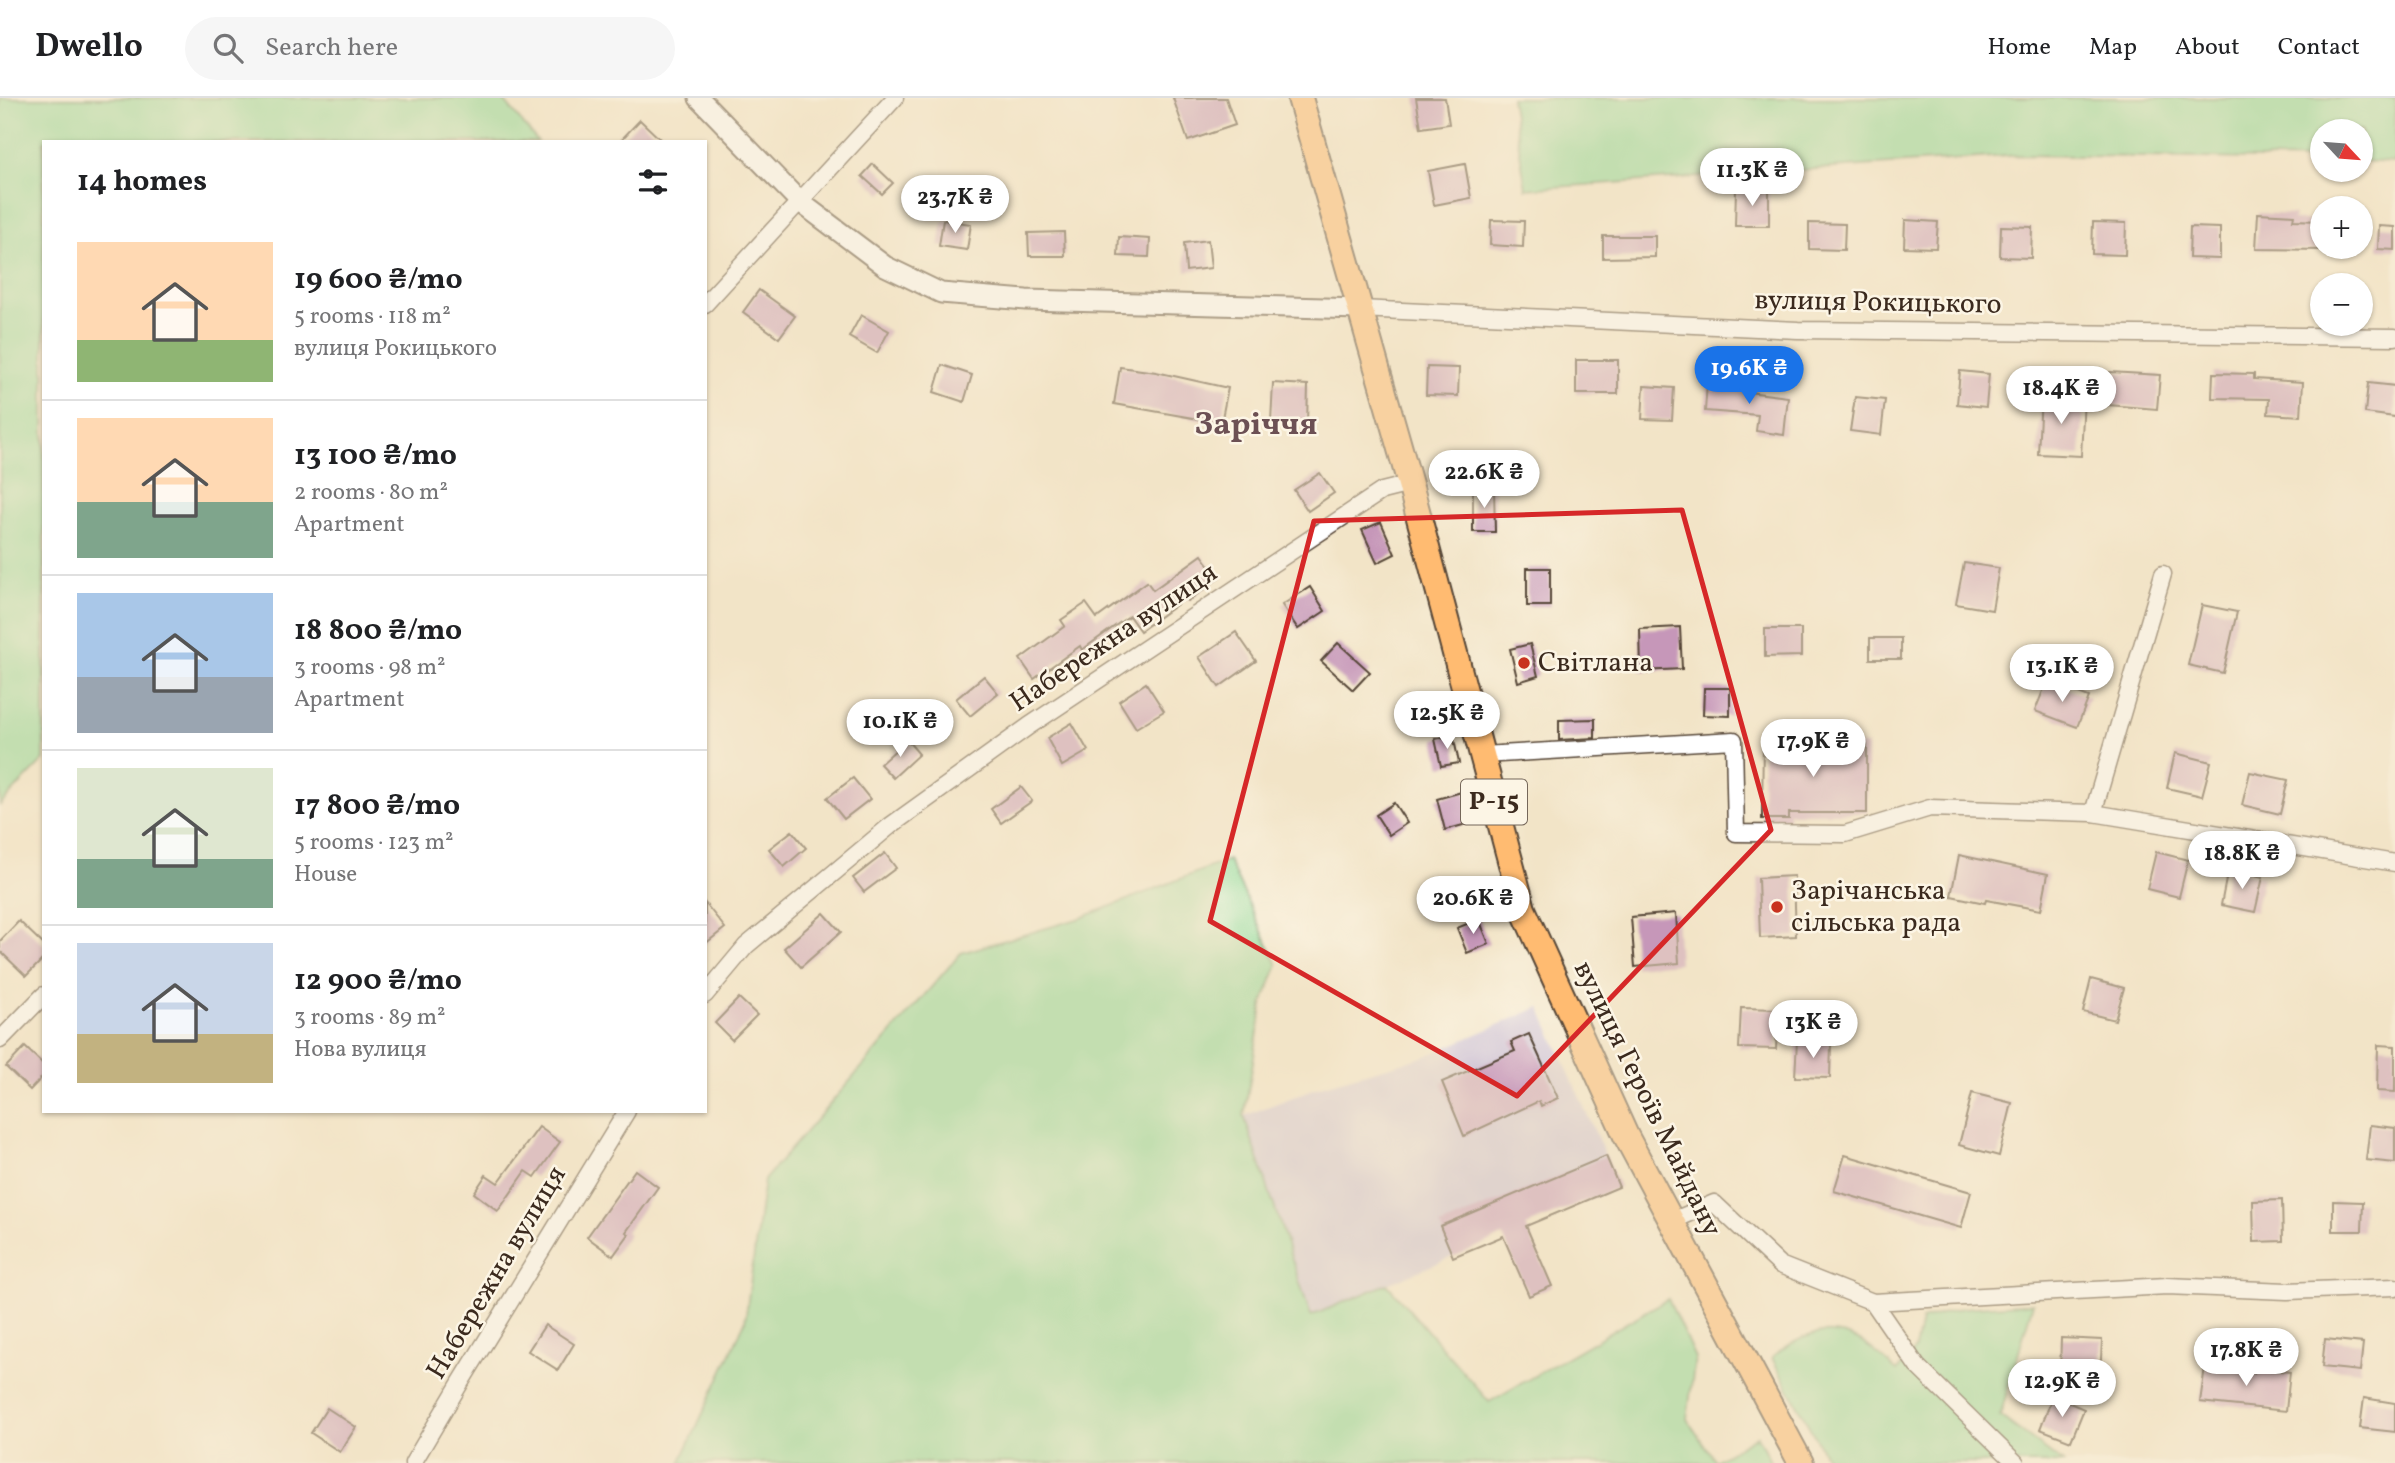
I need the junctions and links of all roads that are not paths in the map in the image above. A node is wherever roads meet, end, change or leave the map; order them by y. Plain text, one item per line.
1 (699, 98) edge
2 (895, 98) edge
3 (1300, 98) edge
4 (800, 202) junction
5 (707, 302) edge
6 (1360, 309) junction
7 (2395, 337) edge
8 (1410, 484) junction
9 (2163, 574) dead end
10 (1482, 755) junction
11 (2093, 813) junction
12 (2395, 863) edge
13 (707, 993) edge
14 (42, 997) edge
15 (0, 1040) edge
16 (626, 1113) edge
17 (1672, 1221) junction
18 (2395, 1287) edge
19 (1874, 1302) junction
20 (414, 1463) edge
21 (1801, 1463) edge
22 (2016, 1463) edge

1 - 4 street
2 - 4 street
3 - 6 main road, вулиця Героїв Майдану / Р-15
4 - 5 street
4 - 6 street
6 - 7 street, вулиця Рокицького
6 - 8 main road, вулиця Героїв Майдану / Р-15
8 - 10 main road, вулиця Героїв Майдану / Р-15
8 - 13 street, Набережна вулиця
9 - 11 street
10 - 11 street
10 - 17 main road, вулиця Героїв Майдану / Р-15
11 - 12 street
14 - 15 street
16 - 20 street, Набережна вулиця
17 - 19 street
17 - 21 main road, вулиця Героїв Майдану / Р-15
18 - 19 street
19 - 22 street

